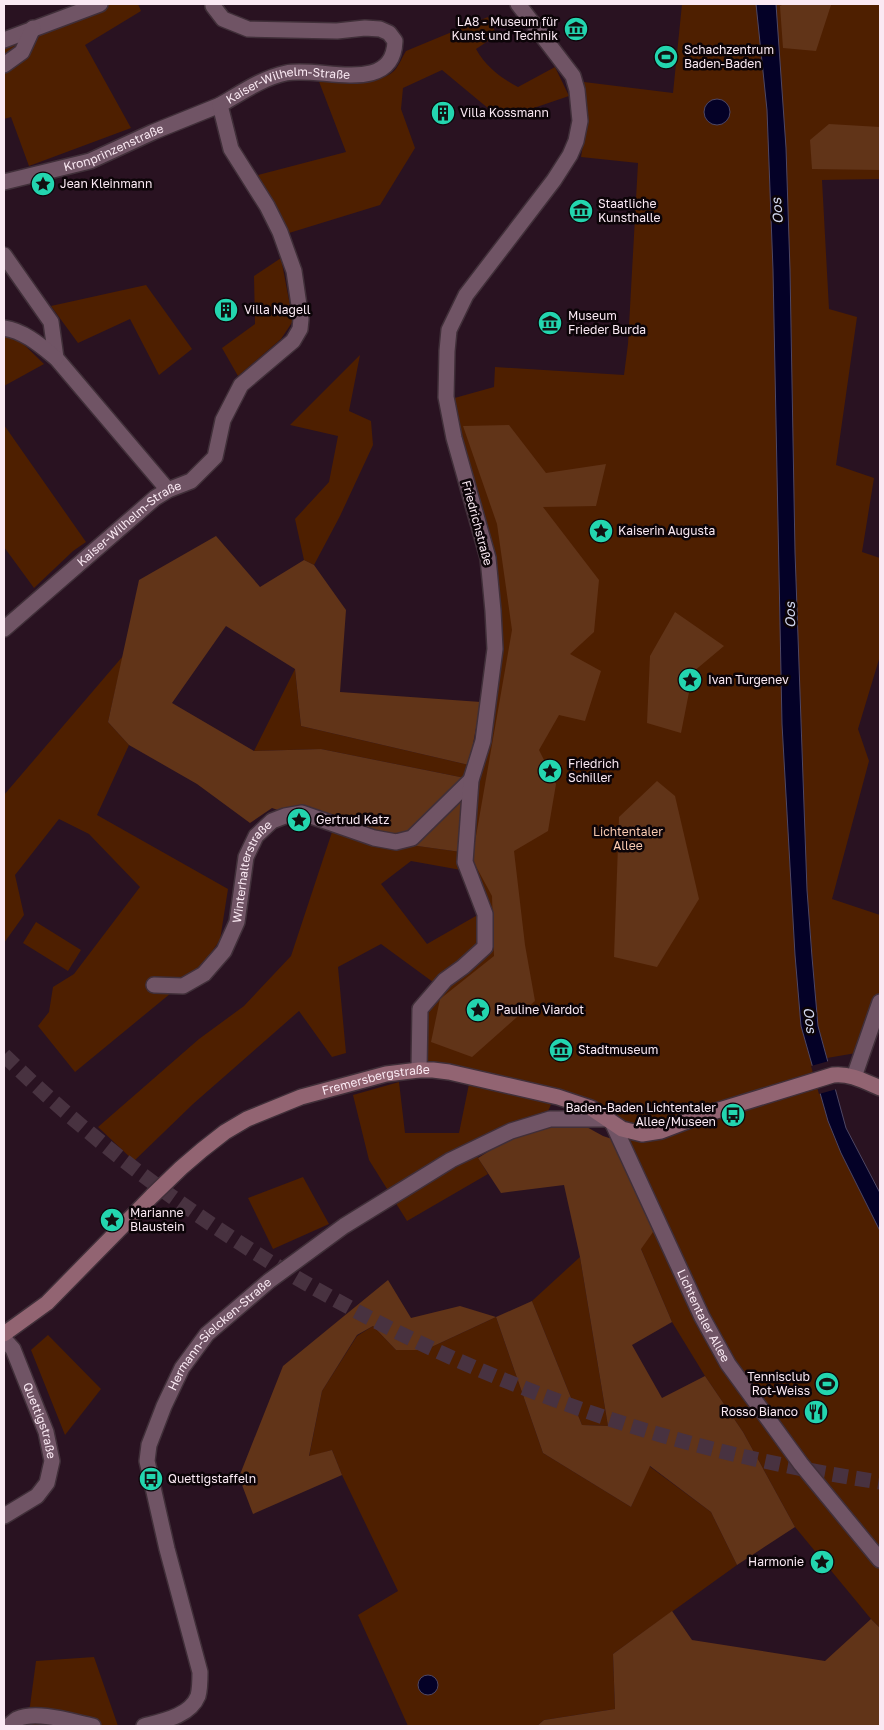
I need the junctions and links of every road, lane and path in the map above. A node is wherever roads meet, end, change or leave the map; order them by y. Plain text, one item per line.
1 (100, 4) edge
2 (212, 4) edge
3 (518, 4) edge
4 (33, 28) junction
5 (4, 40) edge
6 (4, 65) edge
7 (220, 105) junction
8 (4, 182) edge
9 (4, 256) edge
10 (4, 328) edge
11 (56, 358) junction
12 (168, 490) junction
13 (4, 629) edge
14 (471, 780) junction
15 (154, 985) dead end
16 (880, 1002) edge
17 (419, 1070) junction
18 (854, 1077) junction
19 (880, 1088) edge
20 (610, 1121) junction
21 (4, 1334) edge
22 (4, 1339) edge
23 (4, 1516) edge
24 (880, 1560) edge
25 (8, 1726) edge
26 (93, 1726) edge
27 (144, 1726) edge

1 - 4 street
2 - 7 street, Kaiser-Wilhelm-Straße
3 - 14 street, Friedrichstraße
4 - 5 street
4 - 6 street
7 - 8 street, Kronprinzenstraße
7 - 12 street, Kaiser-Wilhelm-Straße
9 - 11 street
10 - 11 street
11 - 12 street
12 - 13 street, Kaiser-Wilhelm-Straße
14 - 15 street, Winterhalterstraße
14 - 17 street, Friedrichstraße
16 - 18 street
17 - 20 main road, Fremersbergstraße
17 - 21 main road, Fremersbergstraße
18 - 19 main road
18 - 20 main road, Fremersbergstraße
20 - 24 street, Lichtentaler Allee
20 - 27 street, Hermann-Sielcken-Straße
22 - 23 street, Quettigstraße
25 - 26 street

